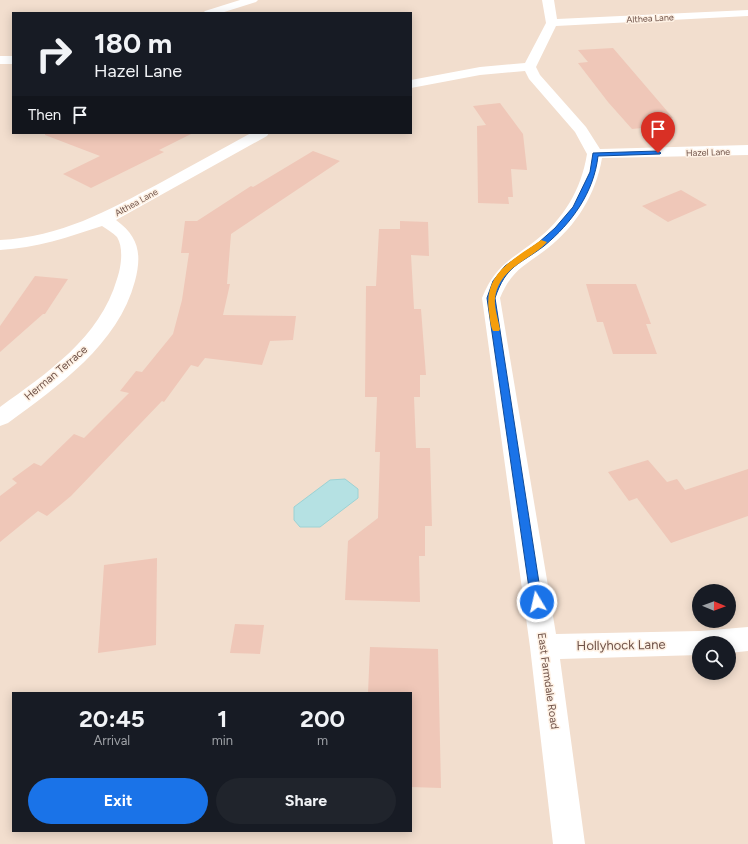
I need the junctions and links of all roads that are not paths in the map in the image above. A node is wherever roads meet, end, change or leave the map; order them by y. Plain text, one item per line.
1 (252, 0) edge
2 (548, 0) edge
3 (212, 12) edge
4 (748, 13) edge
5 (552, 23) junction
6 (0, 60) edge
7 (12, 60) edge
8 (530, 67) junction
9 (412, 84) edge
10 (260, 134) edge
11 (748, 150) edge
12 (595, 154) junction
13 (105, 220) junction
14 (0, 246) edge
15 (0, 418) edge
16 (748, 639) edge
17 (736, 640) edge
18 (692, 643) edge
19 (544, 647) junction
20 (569, 844) edge

1 - 3 street
2 - 5 street
4 - 5 street, Althea Lane
5 - 8 street
6 - 7 street
8 - 9 street
8 - 12 street
10 - 13 street, Althea Lane
11 - 12 street, Hazel Lane
12 - 19 street, East Farmdale Road
13 - 14 street, Althea Lane
13 - 15 street, Herman Terrace
16 - 17 street
18 - 19 street, Hollyhock Lane
19 - 20 street, East Farmdale Road

